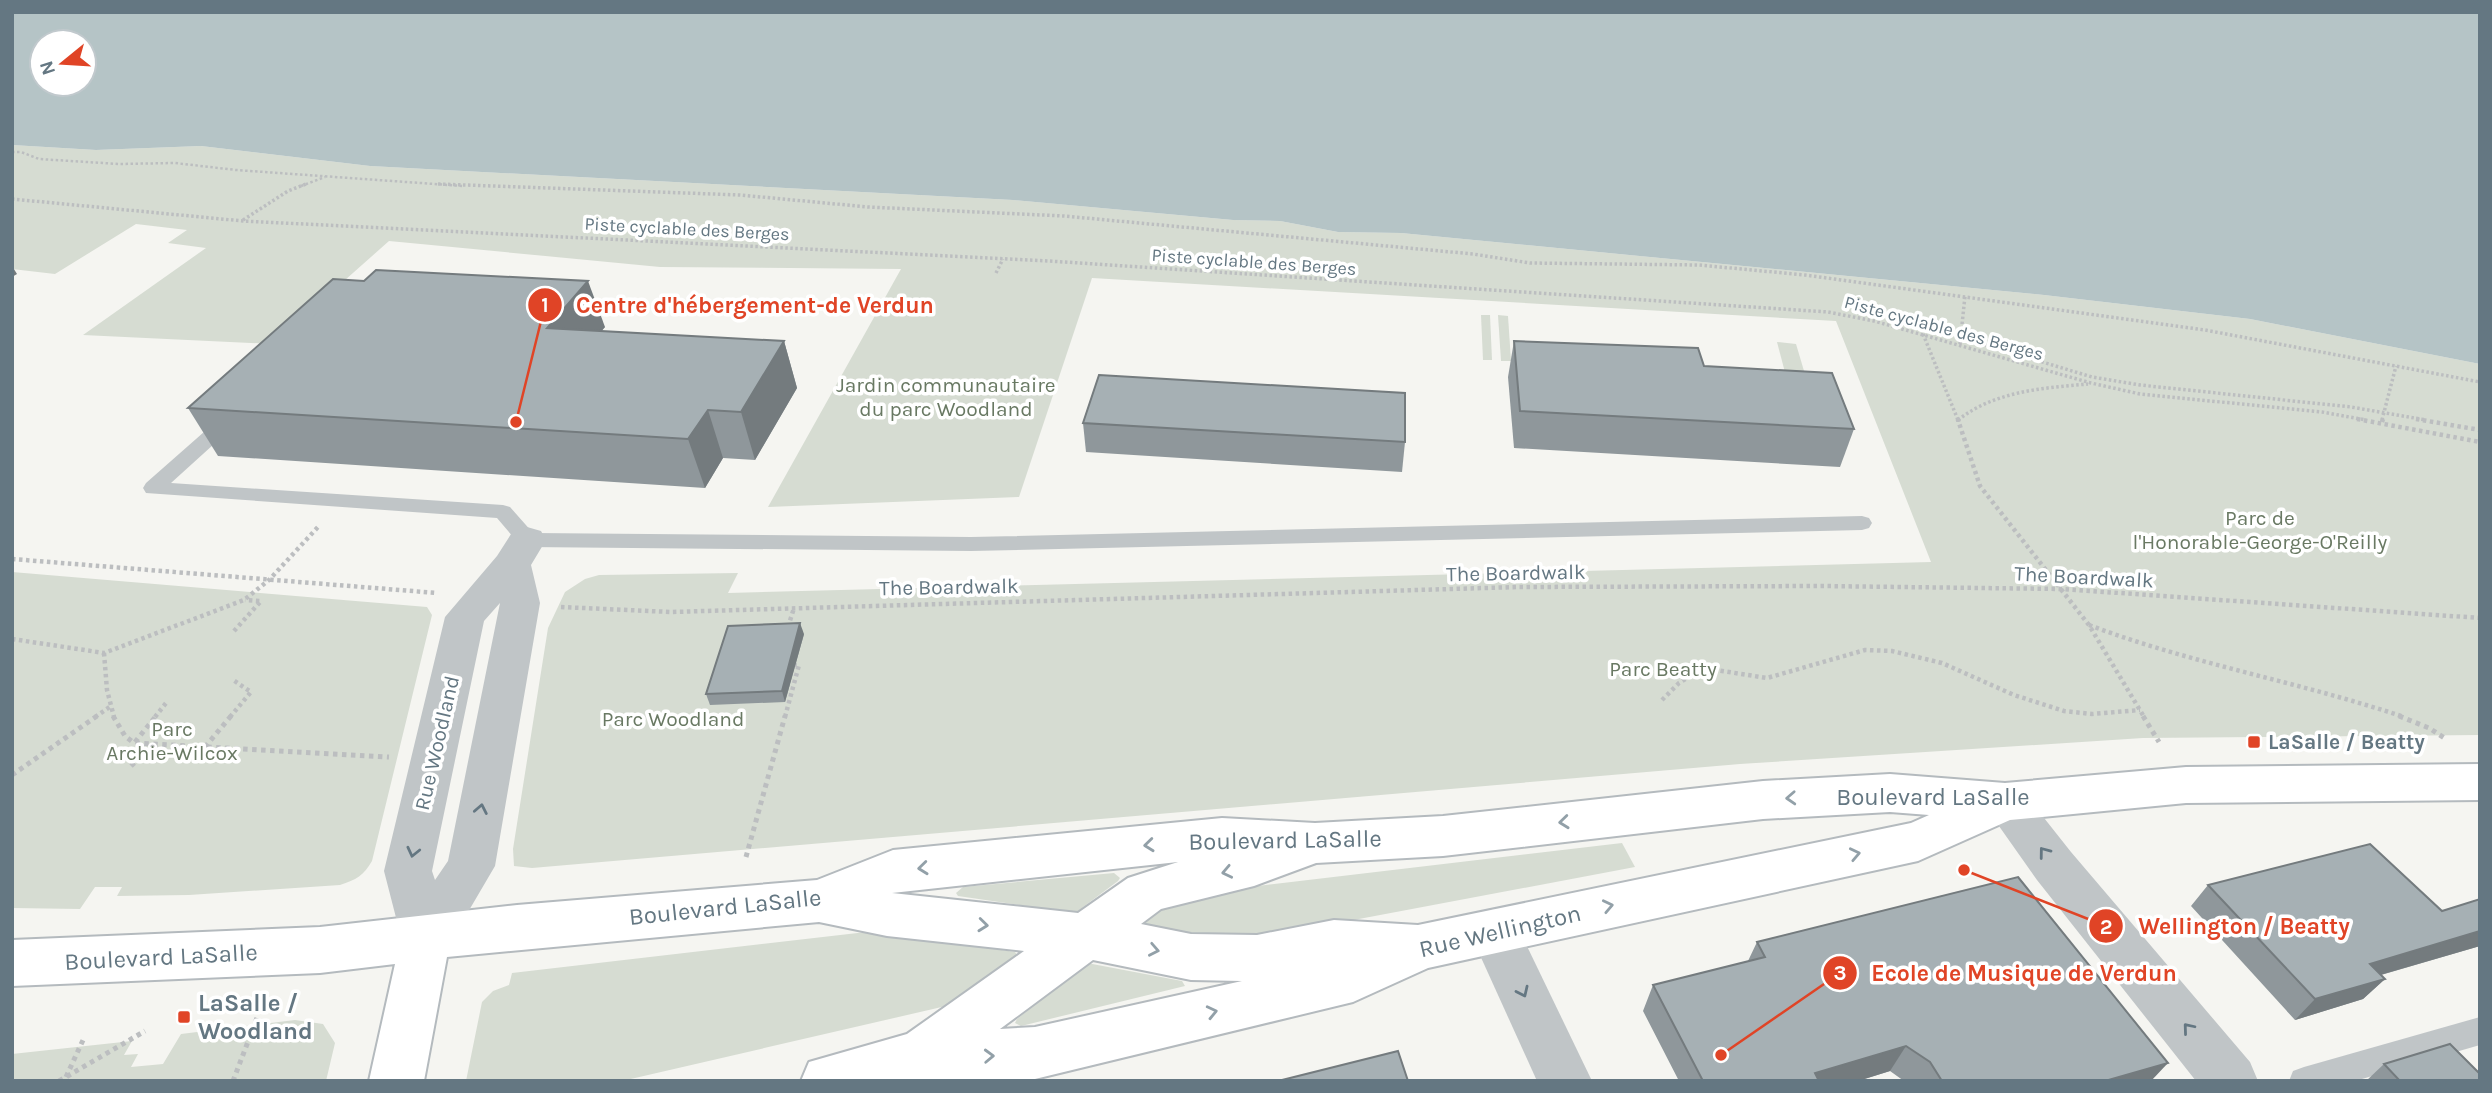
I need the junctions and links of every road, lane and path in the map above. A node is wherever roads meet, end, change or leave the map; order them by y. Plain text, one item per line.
1 (12, 152) edge
2 (328, 176) junction
3 (12, 199) edge
4 (243, 221) junction
5 (1003, 259) junction
6 (996, 273) dead end
7 (1965, 296) junction
8 (1923, 333) junction
9 (1960, 337) junction
10 (1959, 344) junction
11 (2396, 366) junction
12 (2091, 380) junction
13 (2480, 382) edge
14 (240, 410) edge
15 (2385, 413) junction
16 (1958, 420) junction
17 (2382, 422) junction
18 (2480, 430) edge
19 (2480, 442) edge
20 (340, 503) junction
21 (1862, 523) dead end
22 (519, 552) junction
23 (12, 559) edge
24 (269, 580) junction
25 (2062, 589) junction
26 (447, 594) dead end
27 (244, 600) junction
28 (552, 607) dead end
29 (794, 608) junction
30 (2480, 618) edge
31 (2089, 625) junction
32 (234, 631) dead end
33 (786, 635) edge
34 (12, 639) edge
35 (104, 653) junction
36 (795, 664) edge
37 (233, 680) dead end
38 (1662, 700) dead end
39 (166, 703) dead end
40 (111, 706) junction
41 (2140, 710) junction
42 (2446, 739) dead end
43 (134, 743) junction
44 (2159, 743) dead end
45 (153, 744) junction
46 (205, 747) junction
47 (390, 757) dead end
48 (131, 766) dead end
49 (12, 775) edge
50 (2480, 782) edge
51 (2006, 802) junction
52 (1315, 843) junction
53 (746, 857) dead end
54 (819, 901) junction
55 (1494, 930) junction
56 (1087, 936) junction
57 (426, 937) junction
58 (1420, 947) junction
59 (12, 963) edge
60 (257, 1018) dead end
61 (145, 1031) dead end
62 (2480, 1031) edge
63 (84, 1038) dead end
64 (922, 1068) edge
65 (65, 1079) edge
66 (59, 1081) edge
67 (233, 1081) edge
68 (396, 1081) edge
69 (828, 1081) edge
70 (1564, 1081) edge
71 (2231, 1081) edge
72 (2304, 1081) edge

1 - 2 path
2 - 4 path
2 - 7 path
3 - 4 path, Piste cyclable des Berges
4 - 5 path, Piste cyclable des Berges
5 - 6 path
5 - 8 path, Piste cyclable des Berges
7 - 9 path
7 - 11 path
8 - 10 path, Piste cyclable des Berges
8 - 16 path
9 - 10 path
9 - 12 path
10 - 12 path, Piste cyclable des Berges
11 - 13 path
11 - 15 path
12 - 15 path
12 - 16 path
12 - 17 path, Piste cyclable des Berges
14 - 20 lane
15 - 17 path
15 - 18 path
16 - 25 path
17 - 19 path, Piste cyclable des Berges
20 - 22 lane
20 - 24 path
21 - 22 lane
57 -> 22 street, Rue Woodland
22 -> 57 street, Rue Woodland
23 - 24 path
24 - 26 path
24 - 27 path
25 - 29 path, The Boardwalk
25 - 30 path, The Boardwalk
25 - 31 path
27 - 32 path
27 - 35 path
28 - 29 path, The Boardwalk
29 - 33 path
31 - 41 path
31 - 42 path
34 - 35 path
35 - 40 path
36 - 53 path
37 - 46 path
38 - 41 path
39 - 43 path
40 - 43 path
40 - 49 path
41 - 44 path
43 - 45 path
45 - 46 path
45 - 48 path
46 - 47 path
50 - 51 main road, Boulevard LaSalle
51 -> 52 main road, Boulevard LaSalle
55 -> 51 main road, Rue Wellington
71 -> 51 street
52 -> 54 main road, Boulevard LaSalle
52 -> 56 main road
54 -> 56 main road
54 - 57 main road, Boulevard LaSalle
55 - 58 main road, Rue Wellington
55 -> 70 street
56 -> 58 main road
56 - 64 main road
57 - 59 main road, Boulevard LaSalle
57 - 68 main road, Rue Woodland
64 -> 58 main road, Rue Wellington
60 - 67 path
61 - 65 path
62 - 72 lane
63 - 65 path
64 - 69 main road, Rue Wellington
65 - 66 path

